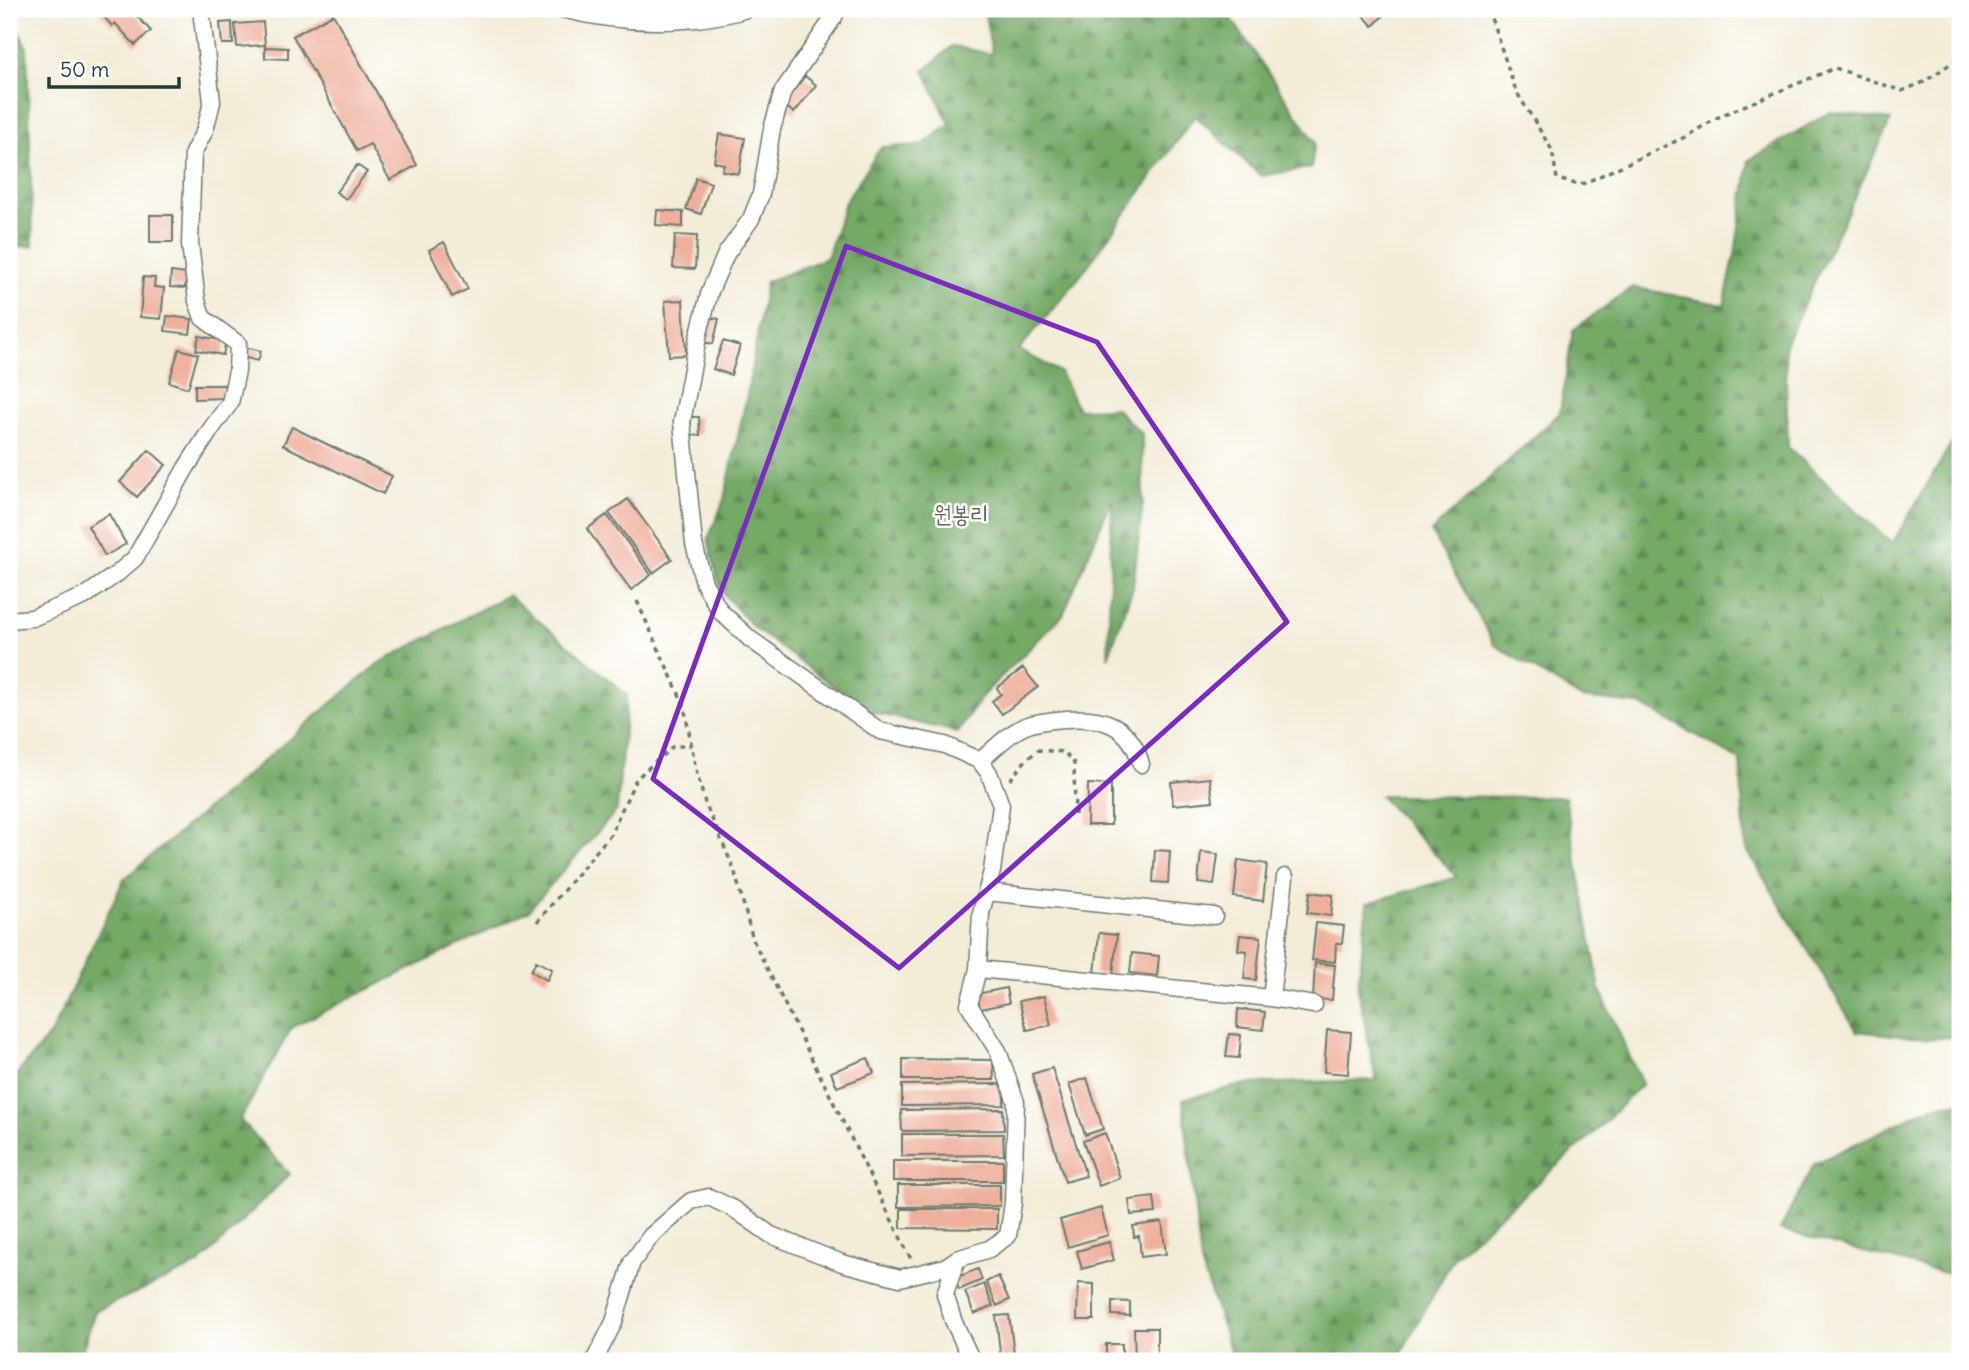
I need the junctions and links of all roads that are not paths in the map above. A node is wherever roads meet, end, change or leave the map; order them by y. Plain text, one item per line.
1 (201, 9) edge
2 (562, 9) edge
3 (747, 9) edge
4 (837, 9) edge
5 (587, 12) edge
6 (9, 620) edge
7 (980, 761) junction
8 (1141, 764) dead end
9 (1284, 877) dead end
10 (987, 892) junction
11 (1214, 916) dead end
12 (978, 969) junction
13 (1271, 998) junction
14 (1314, 1005) dead end
15 (957, 1259) junction
16 (594, 1361) edge
17 (972, 1361) edge

1 - 6 street
2 - 5 street
3 - 5 street
4 - 7 street
7 - 8 street
7 - 10 street
9 - 13 street
10 - 11 street
10 - 12 street
12 - 13 street
12 - 15 street
13 - 14 street
15 - 16 street
15 - 17 street

